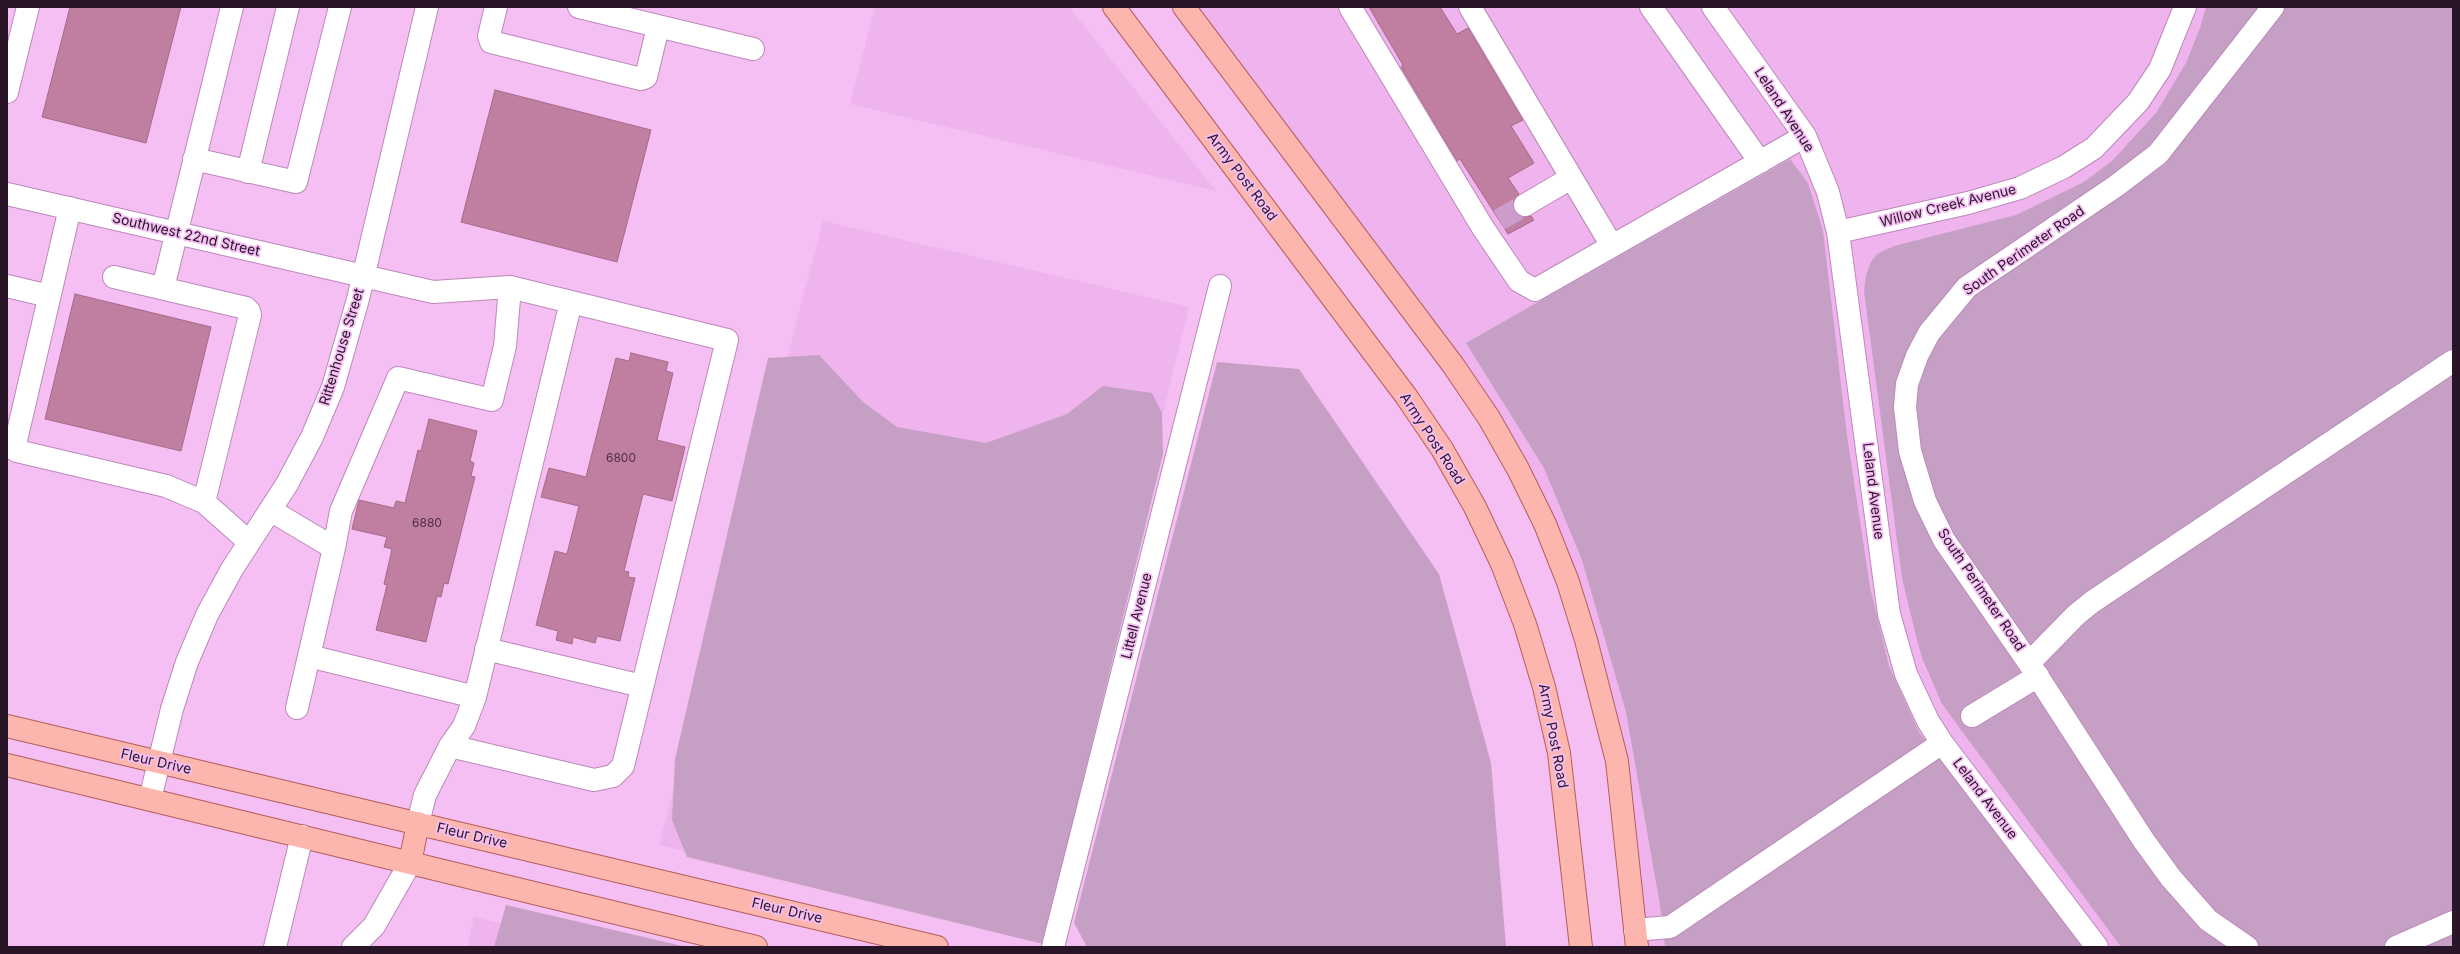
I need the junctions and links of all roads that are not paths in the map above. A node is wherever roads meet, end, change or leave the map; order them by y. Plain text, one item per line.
1 (28, 7) edge
2 (232, 7) edge
3 (288, 7) edge
4 (340, 7) edge
5 (427, 7) edge
6 (496, 7) edge
7 (579, 7) edge
8 (1114, 7) edge
9 (1184, 7) edge
10 (1350, 7) edge
11 (1470, 7) edge
12 (1651, 7) edge
13 (1713, 7) edge
14 (2185, 7) edge
15 (2274, 7) edge
16 (658, 27) junction
17 (753, 49) dead end
18 (7, 92) edge
19 (1805, 136) junction
20 (194, 159) junction
21 (1760, 162) junction
22 (248, 172) junction
23 (1571, 178) junction
24 (7, 194) edge
25 (1525, 205) tunnel mouth
26 (70, 208) junction
27 (176, 232) junction
28 (1838, 232) junction
29 (1612, 246) junction
30 (364, 276) junction
31 (114, 277) dead end
32 (7, 286) edge
33 (1220, 286) dead end
34 (510, 287) junction
35 (163, 288) junction
36 (49, 296) junction
37 (571, 302) junction
38 (2453, 361) edge
39 (16, 401) edge
40 (204, 502) junction
41 (270, 510) junction
42 (249, 542) junction
43 (334, 548) junction
44 (486, 649) junction
45 (310, 656) junction
46 (2034, 669) junction
47 (642, 686) junction
48 (475, 697) junction
49 (297, 708) dead end
50 (1972, 716) dead end
51 (7, 726) edge
52 (1942, 743) junction
53 (450, 746) junction
54 (159, 764) junction
55 (7, 765) edge
56 (150, 799) junction
57 (418, 823) junction
58 (302, 836) junction
59 (410, 863) junction
60 (2453, 922) edge
61 (1636, 938) edge
62 (275, 947) edge
63 (353, 947) edge
64 (756, 947) edge
65 (937, 947) edge
66 (1053, 947) edge
67 (1581, 947) edge
68 (2097, 947) edge
69 (2247, 947) edge
70 (2396, 947) edge

1 - 18 street
2 - 20 street
3 - 22 street
4 - 22 street
5 - 30 street, Rittenhouse Street
6 - 16 street
7 - 16 street
8 - 67 main road, Army Post Road
9 - 61 main road
10 - 29 street
11 - 23 street
12 - 21 street
13 - 19 street, Leland Avenue
14 - 28 street, Willow Creek Avenue
15 - 46 street, South Perimeter Road
16 - 17 street
19 - 21 street
19 - 28 street, Leland Avenue
20 - 22 street
20 - 27 street
21 - 29 street
23 - 25 street
23 - 29 street
24 - 26 street, Southwest 22nd Street
26 - 27 street, Southwest 22nd Street
26 - 36 street
27 - 30 street, Southwest 22nd Street
27 - 35 street
28 - 52 street, Leland Avenue
30 - 34 street, Southwest 22nd Street
30 - 41 street, Rittenhouse Street
31 - 35 street
32 - 36 street
33 - 66 street, Littell Avenue
34 - 37 street, Southwest 22nd Street
34 - 43 street
35 - 40 street
36 - 39 street
37 - 44 street
37 - 47 street, Southwest 22nd Street
38 - 46 street
39 - 40 street
40 - 42 street
41 - 42 street, Rittenhouse Street
41 - 43 street
42 - 54 street, Rittenhouse Street
43 - 45 street
44 - 47 street
44 - 48 street
45 - 48 street
45 - 49 street
46 - 50 street
46 - 69 street, South Perimeter Road
47 - 53 street
48 - 53 street
51 - 54 main road, Fleur Drive
52 - 61 street
52 - 68 street, Leland Avenue
53 - 57 street
54 - 56 street, Rittenhouse Street
54 - 57 main road, Fleur Drive
55 - 56 main road
56 - 58 main road
57 - 59 main road
57 - 65 main road, Fleur Drive
58 - 59 main road
58 - 62 street
59 - 63 street
59 - 64 main road
60 - 70 street

